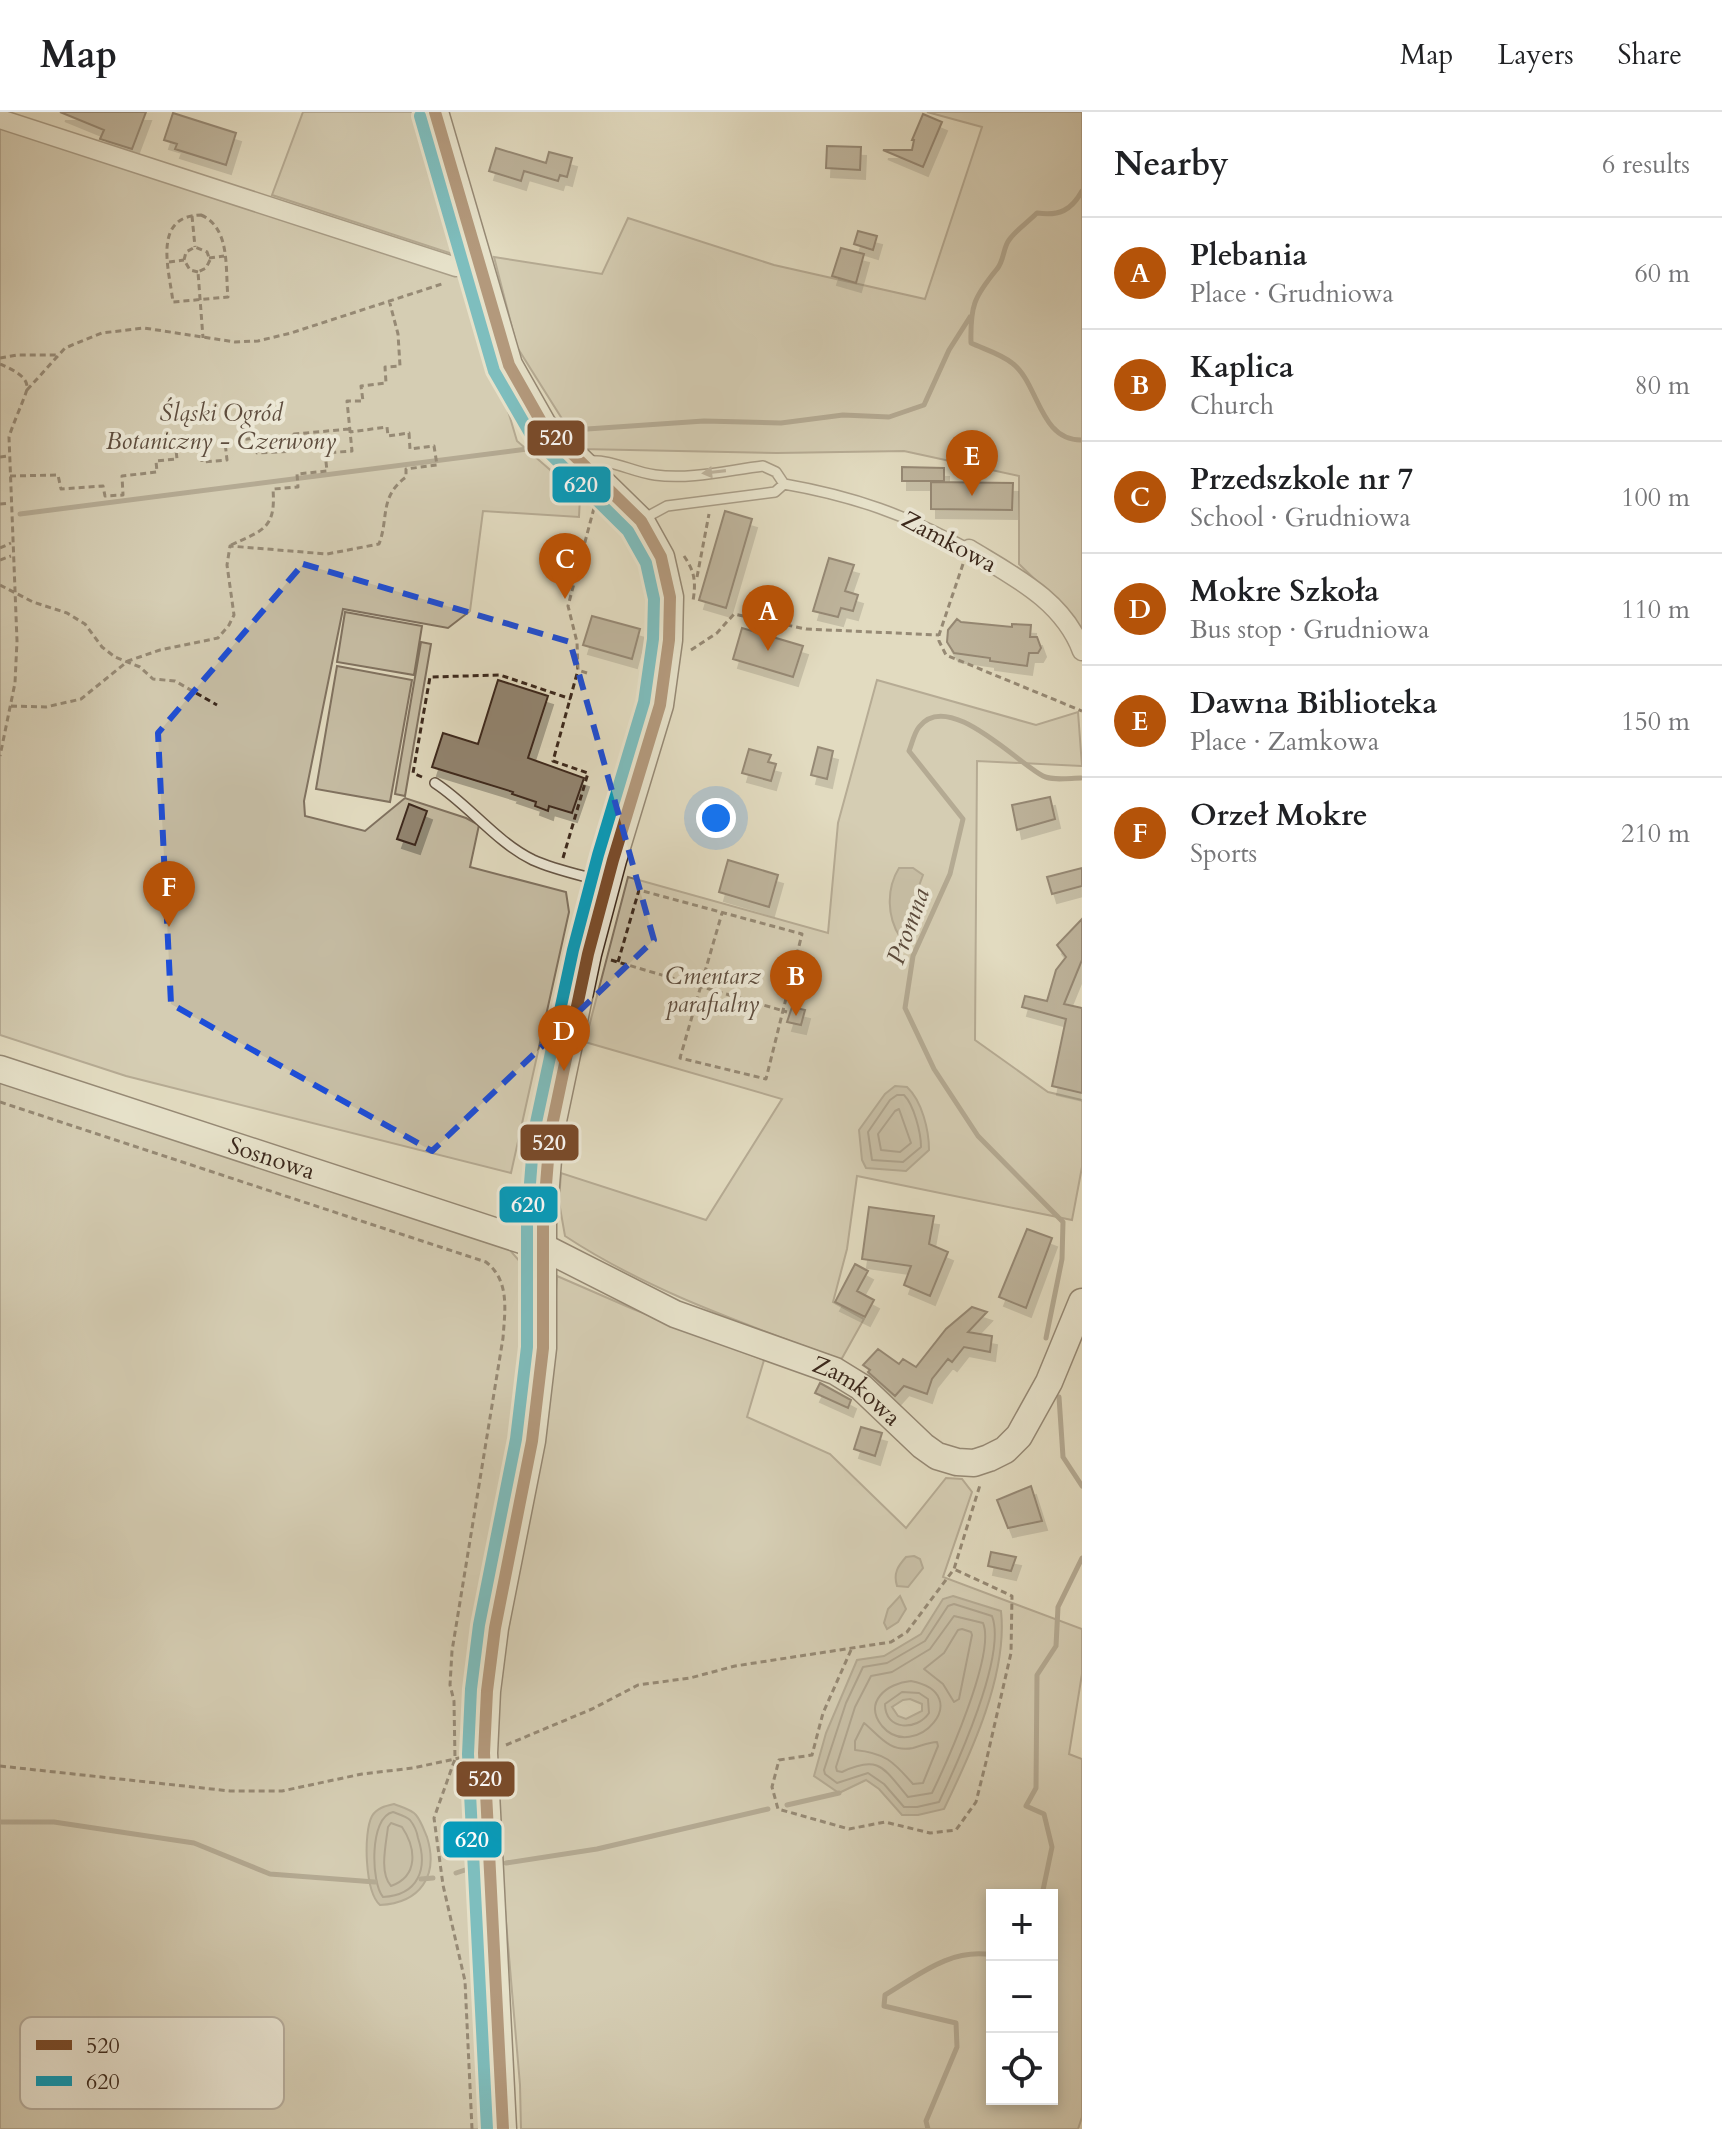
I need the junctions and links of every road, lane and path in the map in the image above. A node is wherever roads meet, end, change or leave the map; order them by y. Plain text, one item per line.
1 (435, 112) edge
2 (0, 119) edge
3 (192, 216) junction
4 (195, 247) junction
5 (224, 256) junction
6 (209, 258) junction
7 (184, 260) junction
8 (477, 261) junction
9 (169, 262) junction
10 (198, 272) junction
11 (444, 283) dead end
12 (200, 300) junction
13 (389, 300) junction
14 (203, 338) junction
15 (56, 355) junction
16 (0, 358) edge
17 (0, 364) edge
18 (27, 390) junction
19 (350, 430) junction
20 (9, 456) junction
21 (0, 457) edge
22 (580, 463) junction
23 (10, 476) junction
24 (784, 484) junction
25 (597, 495) dead end
26 (716, 499) junction
27 (10, 503) junction
28 (0, 504) edge
29 (641, 521) junction
30 (12, 542) junction
31 (230, 546) junction
32 (678, 546) dead end
33 (0, 548) edge
34 (967, 555) junction
35 (13, 556) junction
36 (0, 560) edge
37 (696, 581) junction
38 (0, 585) edge
39 (15, 592) junction
40 (692, 610) dead end
41 (939, 635) junction
42 (687, 639) dead end
43 (1082, 651) edge
44 (128, 661) junction
45 (578, 670) junction
46 (587, 673) dead end
47 (571, 699) junction
48 (217, 705) dead end
49 (11, 706) junction
50 (1082, 711) edge
51 (0, 756) edge
52 (435, 783) joint
53 (560, 869) junction
54 (607, 883) junction
55 (722, 913) junction
56 (607, 959) dead end
57 (618, 962) junction
58 (701, 985) junction
59 (785, 1011) junction
60 (0, 1069) edge
61 (0, 1102) edge
62 (543, 1247) junction
63 (1082, 1302) edge
64 (989, 1458) junction
65 (954, 1569) junction
66 (851, 1650) junction
67 (484, 1753) junction
68 (455, 1759) junction
69 (0, 1766) edge
70 (472, 2129) edge
71 (503, 2129) edge

1 - 8 street
2 - 8 street
3 - 4 path
3 - 5 path
3 - 9 path
4 - 6 path
4 - 7 path
5 - 6 path
5 - 12 path
6 - 10 path
7 - 9 path
7 - 10 path
8 - 22 street
9 - 12 path
10 - 12 path
11 - 13 path
12 - 14 path
13 - 14 path
13 - 19 path
14 - 15 path
15 - 16 path
15 - 18 path
17 - 18 path
18 - 20 path
19 - 23 path
19 - 31 path
19 - 31 path
20 - 21 path
20 - 23 path
24 -> 22 lane, Zamkowa
22 - 29 street
23 - 27 path
24 - 26 lane, Zamkowa
24 - 34 lane, Zamkowa
25 - 45 path
26 - 29 lane, Zamkowa
26 - 37 path
27 - 28 path
27 - 30 path
29 - 54 street
30 - 33 path
30 - 35 path
31 - 44 path
32 - 37 path
34 - 41 path
34 - 43 street, Zamkowa
35 - 36 path
35 - 39 path
37 - 40 path
38 - 39 path
39 - 44 path
39 - 49 path
41 - 42 path
41 - 50 path
44 - 48 path
44 - 49 path
45 - 46 path
45 - 47 path
47 - 52 path
47 - 53 path
49 - 51 path
52 - 53 lane
53 - 54 lane
54 - 62 street
55 - 57 path
55 - 58 path
55 - 59 path
56 - 57 path
57 - 58 path
58 - 59 path
58 - 59 path
60 - 62 street, Sosnowa
61 - 68 path
62 - 64 street, Zamkowa
62 - 67 street
63 - 64 street
64 - 65 path
65 - 66 path
65 - 66 path
66 - 67 path
67 - 68 path
67 - 71 street
68 - 69 path
68 - 70 path

